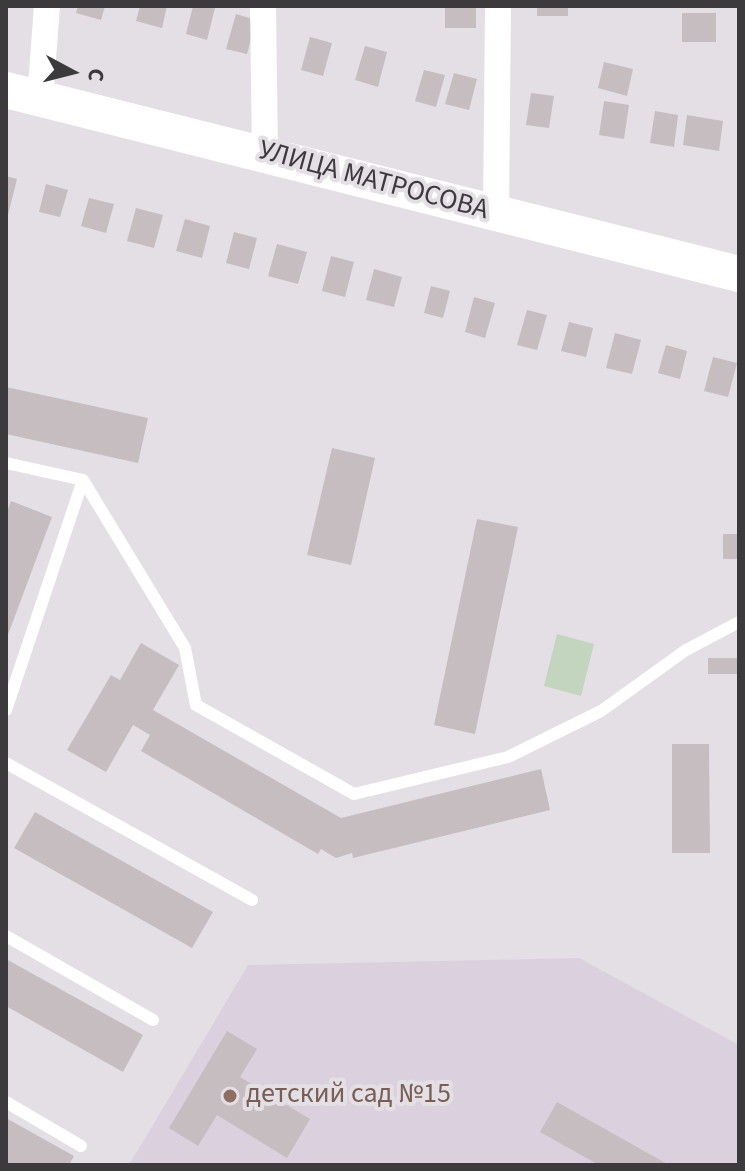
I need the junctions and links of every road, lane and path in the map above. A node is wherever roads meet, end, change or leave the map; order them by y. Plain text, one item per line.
1 (47, 6) edge
2 (263, 6) edge
3 (498, 6) edge
4 (23, 94) edge
5 (265, 154) junction
6 (496, 214) junction
7 (739, 274) edge
8 (6, 463) edge
9 (83, 480) junction
10 (739, 622) edge
11 (6, 710) edge
12 (6, 763) edge
13 (252, 900) dead end
14 (6, 936) edge
15 (153, 1020) dead end
16 (6, 1102) edge
17 (81, 1146) dead end

1 - 4 street
2 - 5 street
3 - 6 street
4 - 5 main road, УЛИЦА МАТРОСОВА
5 - 6 main road, УЛИЦА МАТРОСОВА
6 - 7 main road, УЛИЦА МАТРОСОВА
8 - 9 lane
9 - 10 lane
9 - 11 lane
12 - 13 lane
14 - 15 lane
16 - 17 lane

